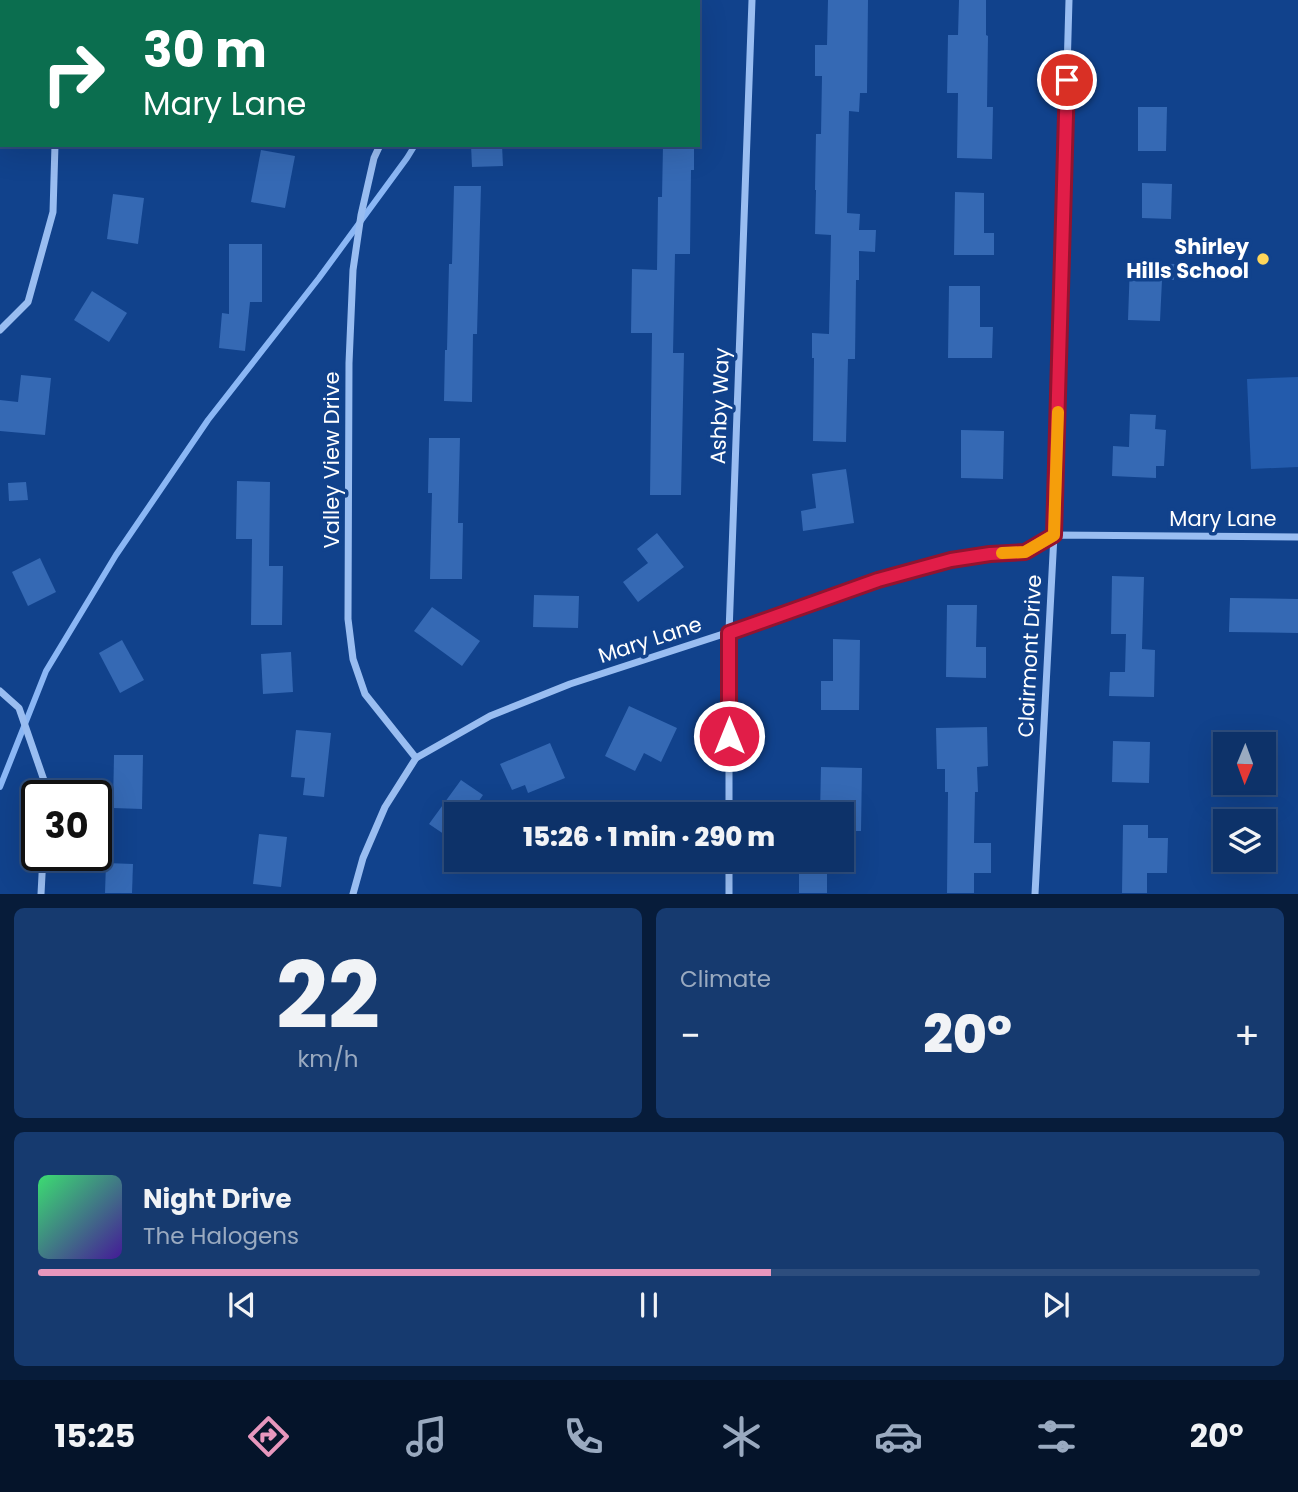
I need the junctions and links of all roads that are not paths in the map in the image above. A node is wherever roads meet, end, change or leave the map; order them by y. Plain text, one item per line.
1 (752, 0) edge
2 (1069, 0) edge
3 (55, 147) edge
4 (379, 147) edge
5 (0, 330) edge
6 (1054, 535) junction
7 (1298, 537) edge
8 (729, 633) junction
9 (0, 691) edge
10 (416, 758) junction
11 (44, 780) edge
12 (729, 802) edge
13 (42, 871) edge
14 (729, 872) edge
15 (40, 894) edge
16 (353, 894) edge
17 (729, 894) edge
18 (1035, 894) edge

1 - 8 street, Ashby Way
2 - 6 street, Clairmont Drive
3 - 5 street
4 - 10 street, Valley View Drive
6 - 7 street, Mary Lane
6 - 8 street, Mary Lane
6 - 18 street, Clairmont Drive
8 - 10 street, Mary Lane
8 - 12 street, Ashby Way
9 - 11 street
10 - 16 street, Mary Lane
13 - 15 street
14 - 17 street

